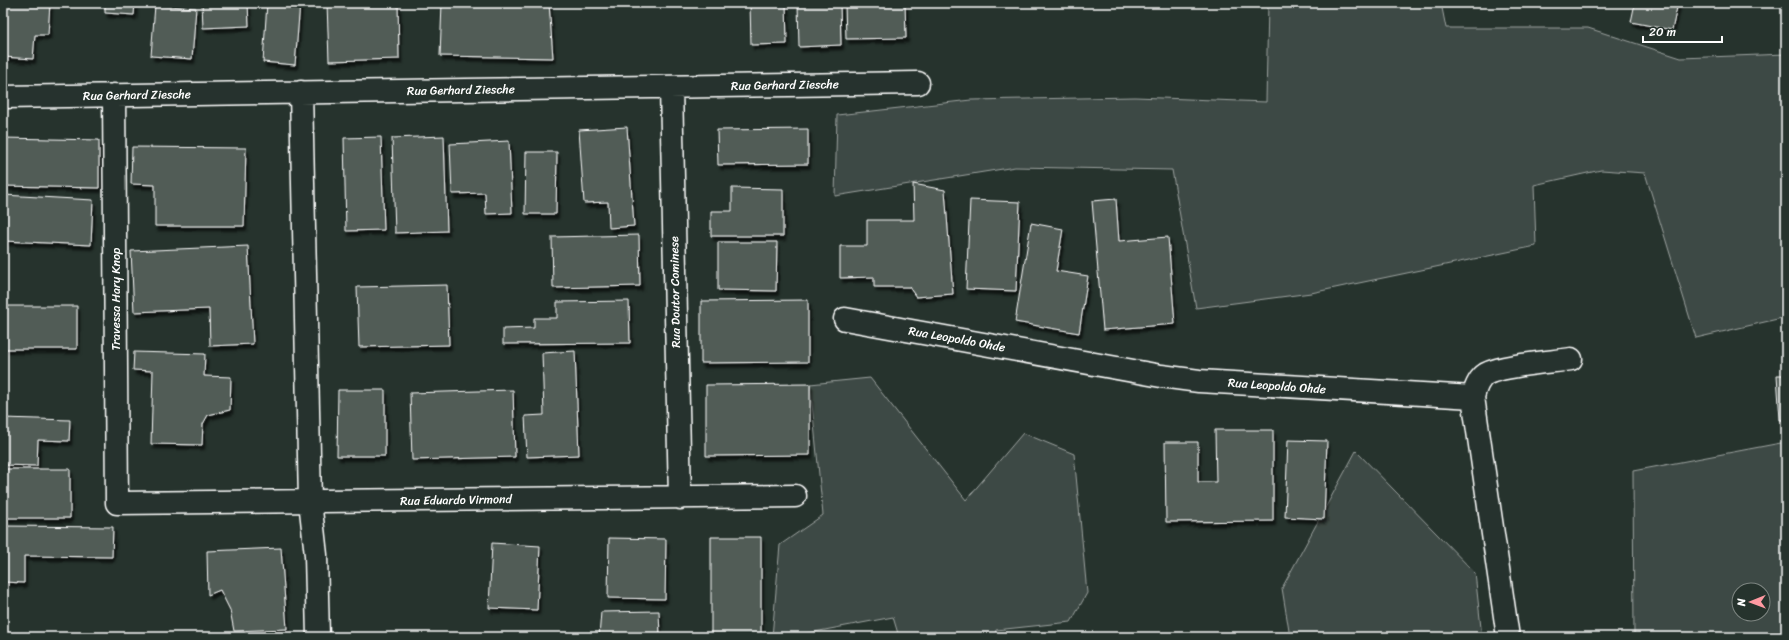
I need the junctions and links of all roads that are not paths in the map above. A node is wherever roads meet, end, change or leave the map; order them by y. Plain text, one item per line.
1 (918, 83) dead end
2 (671, 87) junction
3 (300, 92) junction
4 (114, 95) junction
5 (3, 97) edge
6 (845, 319) dead end
7 (1571, 359) dead end
8 (1473, 398) junction
9 (795, 496) dead end
10 (680, 498) junction
11 (310, 501) junction
12 (117, 503) joint
13 (318, 637) edge
14 (1508, 637) edge

1 - 2 street, Rua Gerhard Ziesche
2 - 3 street, Rua Gerhard Ziesche
2 - 10 street, Rua Doutor Cominese
3 - 4 street, Rua Gerhard Ziesche
3 - 11 street
4 - 5 street, Rua Gerhard Ziesche
4 - 12 street, Travessa Hary Knop
6 - 8 street, Rua Leopoldo Ohde
7 - 8 street
8 - 14 street
9 - 10 street, Rua Eduardo Virmond
10 - 11 street, Rua Eduardo Virmond
11 - 12 street, Rua Eduardo Virmond
11 - 13 street

